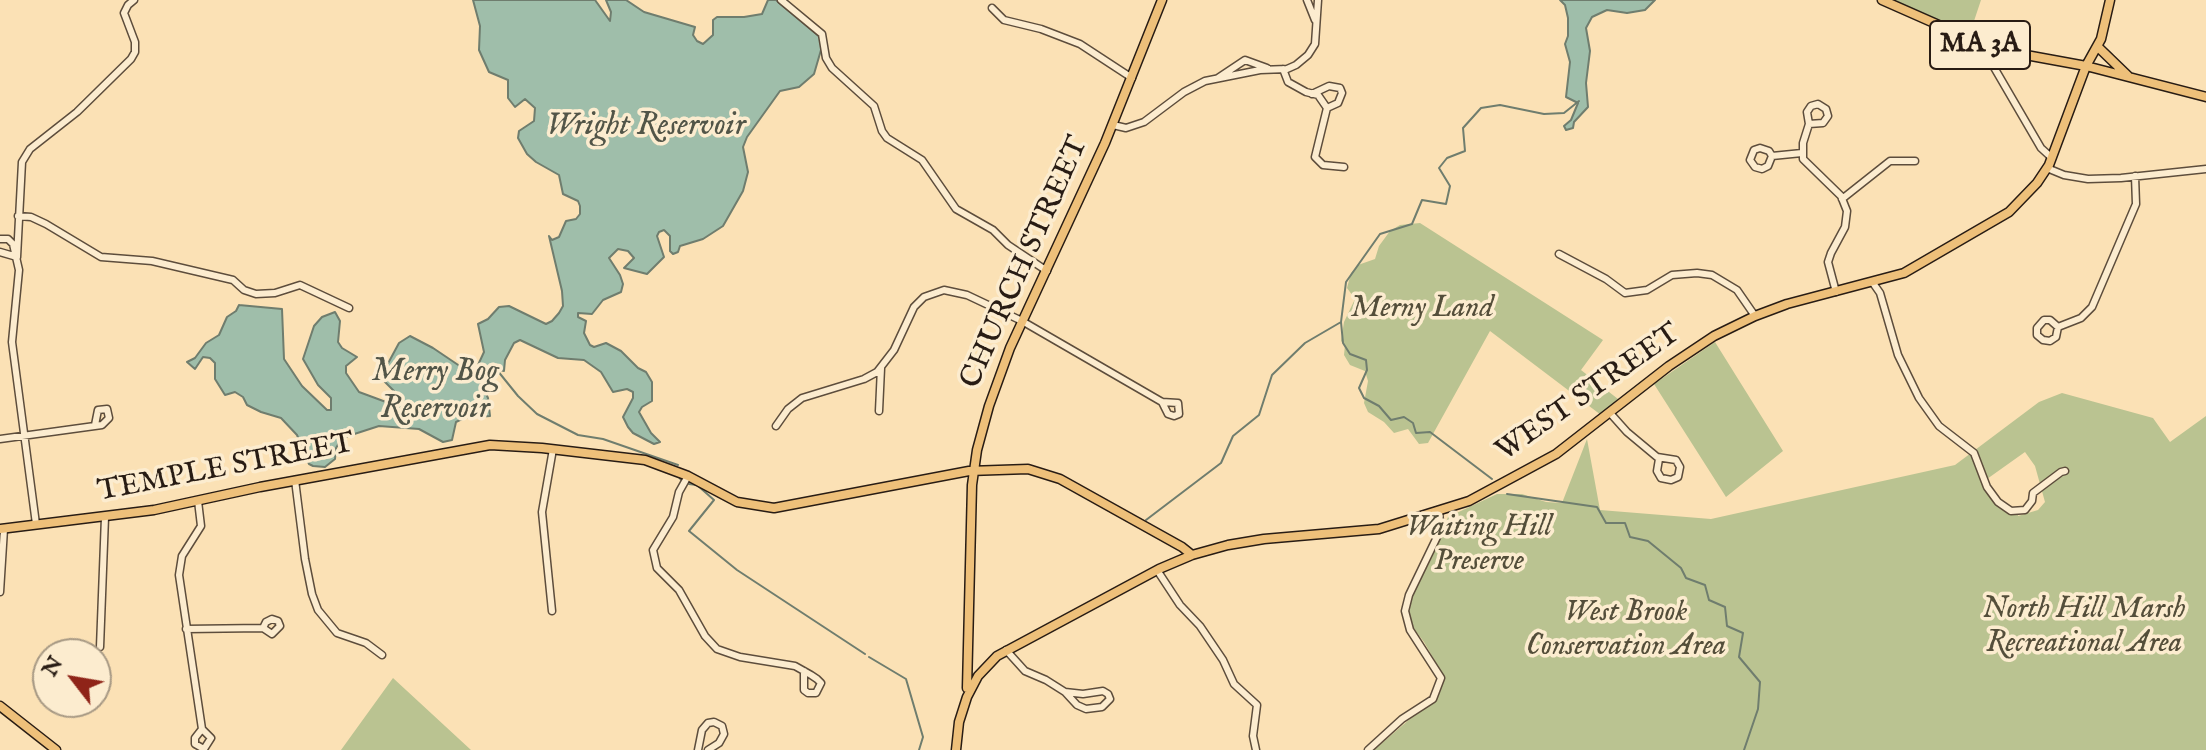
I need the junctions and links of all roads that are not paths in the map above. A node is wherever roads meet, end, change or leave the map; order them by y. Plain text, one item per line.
1 (134, 0) edge
2 (781, 0) edge
3 (1162, 0) edge
4 (1307, 0) edge
5 (1318, 0) edge
6 (1882, 0) edge
7 (2110, 0) edge
8 (992, 8) dead end
9 (1317, 24) junction
10 (1981, 45) junction
11 (2098, 47) junction
12 (2086, 66) junction
13 (1271, 69) junction
14 (1283, 69) junction
15 (2129, 77) junction
16 (1132, 78) junction
17 (1218, 78) junction
18 (1312, 94) junction
19 (2206, 97) edge
20 (1327, 108) junction
21 (1809, 124) dead end
22 (1113, 125) junction
23 (1802, 153) junction
24 (1772, 156) dead end
25 (2052, 158) junction
26 (1915, 161) dead end
27 (1344, 167) dead end
28 (2047, 168) junction
29 (2206, 169) edge
30 (2135, 176) junction
31 (1842, 199) junction
32 (18, 216) junction
33 (0, 239) edge
34 (0, 252) edge
35 (1559, 254) dead end
36 (17, 257) junction
37 (1047, 271) junction
38 (1873, 283) junction
39 (1836, 292) junction
40 (349, 308) dead end
41 (1755, 316) junction
42 (1022, 321) junction
43 (2058, 327) dead end
44 (881, 368) junction
45 (1162, 402) dead end
46 (879, 411) dead end
47 (1610, 413) junction
48 (95, 425) dead end
49 (776, 426) dead end
50 (25, 435) junction
51 (0, 439) edge
52 (553, 449) junction
53 (1659, 459) dead end
54 (973, 470) junction
55 (2065, 471) dead end
56 (688, 476) junction
57 (295, 480) junction
58 (198, 501) junction
59 (1439, 512) junction
60 (105, 517) junction
61 (36, 524) junction
62 (2, 529) edge
63 (1192, 555) junction
64 (1157, 570) junction
65 (0, 592) edge
66 (552, 611) dead end
67 (263, 628) dead end
68 (186, 629) junction
69 (100, 638) edge
70 (1005, 650) junction
71 (382, 655) dead end
72 (987, 666) junction
73 (969, 669) junction
74 (804, 671) dead end
75 (1065, 692) junction
76 (967, 697) junction
77 (0, 706) edge
78 (202, 729) dead end
79 (56, 750) edge
80 (698, 750) edge
81 (708, 750) edge
82 (956, 750) edge
83 (1256, 750) edge
84 (1368, 750) edge

1 - 32 street
2 - 37 street
3 - 16 main road, CHURCH STREET
4 - 9 street
5 - 9 street
6 - 10 main road, MA 3A
7 - 11 main road, WEST STREET
8 - 16 street
9 - 14 street
10 - 12 main road, MA 3A
10 - 25 street
11 - 12 main road, WEST STREET
11 - 15 main road
12 - 15 main road, MA 3A
12 - 25 main road, WEST STREET
13 - 14 street
13 - 17 street
13 - 17 street
14 - 18 street
15 - 19 main road, MA 3A
16 - 22 main road, CHURCH STREET
17 - 22 street
18 - 20 street
18 - 20 street
20 - 27 street
21 - 23 street
22 - 37 main road, CHURCH STREET
23 - 24 street
23 - 31 street
25 - 28 main road, WEST STREET
26 - 31 street
28 - 30 street
28 - 38 main road, WEST STREET
29 - 30 street
30 - 43 street
31 - 39 street
32 - 36 street
32 - 40 street
33 - 36 street
34 - 36 street
35 - 41 street
36 - 50 street
37 - 42 main road, CHURCH STREET
38 - 39 main road, WEST STREET
38 - 55 street
39 - 41 main road, WEST STREET
41 - 47 main road, WEST STREET
42 - 44 street
42 - 45 street
42 - 54 main road, CHURCH STREET
44 - 46 street
44 - 49 street
47 - 53 street
47 - 59 main road, WEST STREET
48 - 50 street
50 - 51 street
50 - 61 street
52 - 56 main road, TEMPLE STREET
52 - 57 main road, TEMPLE STREET
52 - 66 street
54 - 56 main road, TEMPLE STREET
54 - 63 main road, TEMPLE STREET
54 - 73 main road, CHURCH STREET
56 - 74 street
57 - 58 main road, TEMPLE STREET
57 - 71 street
58 - 60 main road, TEMPLE STREET
58 - 68 street
59 - 63 main road, WEST STREET
59 - 84 street
60 - 61 main road, TEMPLE STREET
60 - 69 street
61 - 62 main road, TEMPLE STREET
62 - 65 street
63 - 64 main road, WEST STREET
64 - 70 main road, WEST STREET
64 - 83 street
67 - 68 street
68 - 78 street
70 - 72 main road, WEST STREET
70 - 75 street
72 - 73 main road
72 - 76 main road, WEST STREET
73 - 76 main road, CHURCH STREET
75 - 75 street
76 - 82 main road, WEST STREET
77 - 79 main road
80 - 81 street

